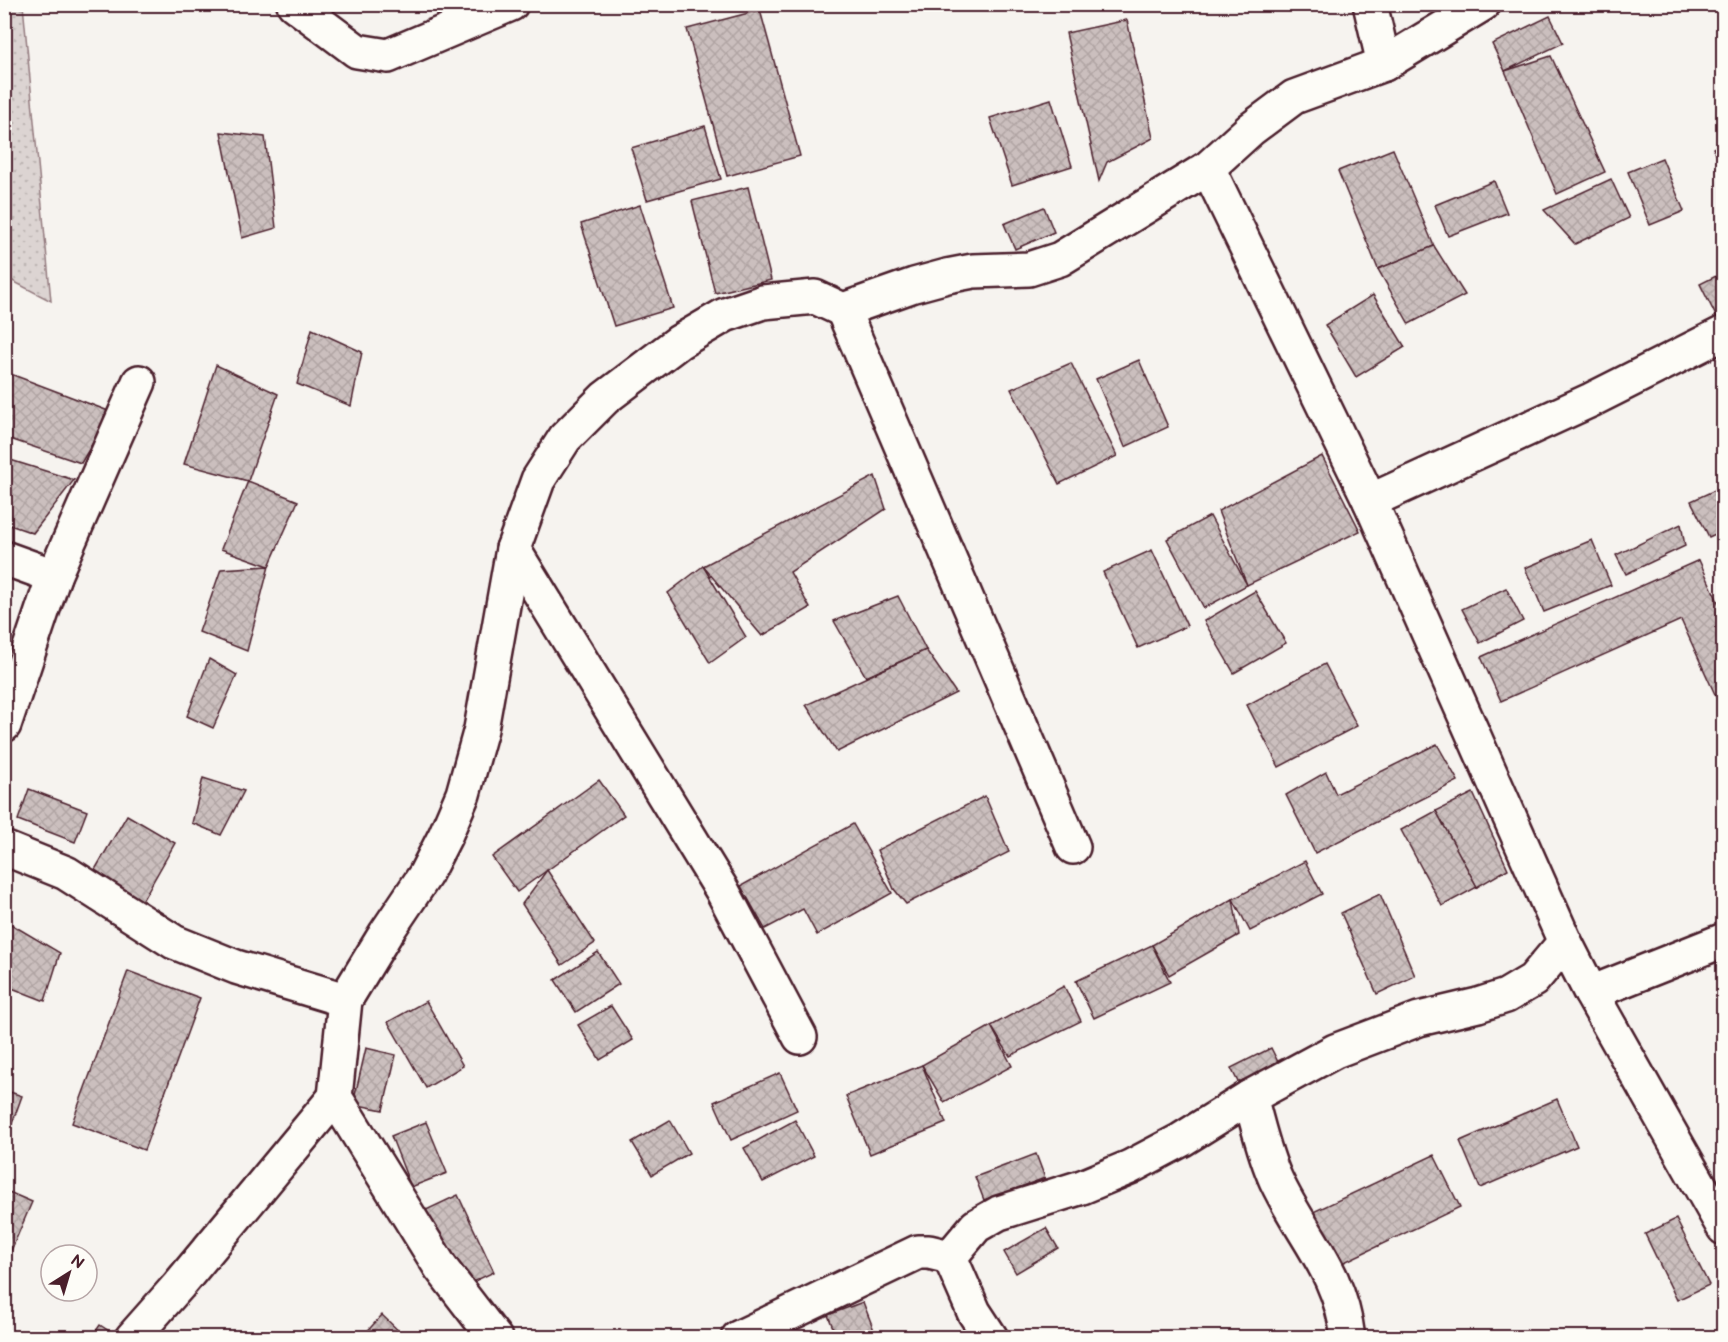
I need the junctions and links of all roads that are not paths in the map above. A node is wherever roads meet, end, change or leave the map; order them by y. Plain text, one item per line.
1 (294, 4) edge
2 (511, 4) edge
3 (1370, 4) edge
4 (1483, 4) edge
5 (1384, 64) junction
6 (1208, 168) junction
7 (843, 310) junction
8 (1724, 333) edge
9 (138, 382) dead end
10 (1370, 501) junction
11 (513, 549) junction
12 (4, 558) edge
13 (54, 576) junction
14 (4, 725) edge
15 (4, 848) edge
16 (1073, 848) dead end
17 (1724, 940) edge
18 (1565, 942) junction
19 (1591, 993) junction
20 (345, 1000) junction
21 (800, 1037) dead end
22 (335, 1097) junction
23 (1250, 1097) junction
24 (1724, 1228) edge
25 (950, 1257) junction
26 (132, 1338) edge
27 (495, 1338) edge
28 (738, 1338) edge
29 (991, 1338) edge
30 (1348, 1338) edge

1 - 2 street
3 - 5 street
4 - 5 street
5 - 6 street
6 - 7 street
6 - 10 street
7 - 11 street
7 - 16 street
8 - 10 street
9 - 13 street
10 - 18 street
11 - 20 street
11 - 21 street
12 - 13 street
13 - 14 street
15 - 20 street
17 - 19 street
18 - 19 street
18 - 23 street
19 - 24 street
20 - 22 street
22 - 26 street
22 - 27 street
23 - 25 street
23 - 30 street
25 - 28 street
25 - 29 street

